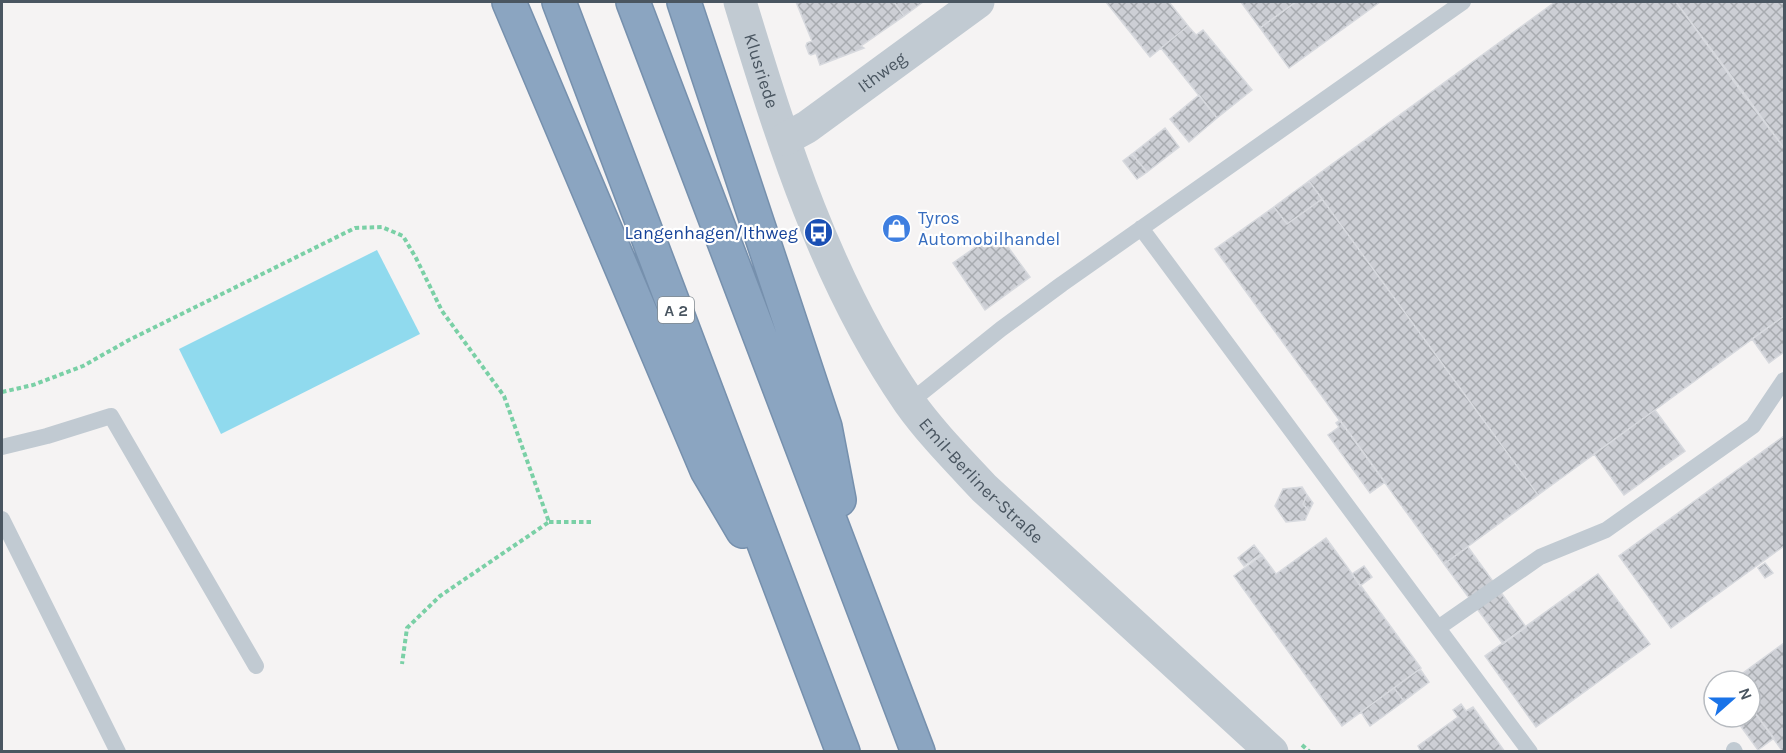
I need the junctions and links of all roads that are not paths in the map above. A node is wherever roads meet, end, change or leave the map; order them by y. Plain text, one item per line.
1 (509, 2) edge
2 (559, 2) edge
3 (633, 2) edge
4 (684, 2) edge
5 (740, 2) edge
6 (978, 2) edge
7 (1463, 2) edge
8 (785, 139) junction
9 (1141, 228) junction
10 (1785, 380) edge
11 (910, 402) junction
12 (2, 447) edge
13 (2, 519) edge
14 (858, 593) junction
15 (793, 618) junction
16 (1438, 628) junction
17 (256, 666) dead end
18 (118, 752) edge
19 (843, 752) edge
20 (918, 752) edge
21 (1272, 752) edge
22 (1530, 752) edge

1 - 15 highway
2 - 15 highway, A 2
3 - 14 highway
4 - 14 highway
5 - 8 street, Klusriede
6 - 8 street, Ithweg
7 - 9 lane
8 - 11 street, Emil-Berliner-Straße
9 - 11 lane
9 - 16 lane
10 - 16 lane
11 - 21 street, Emil-Berliner-Straße
12 - 17 lane
13 - 18 lane
14 - 20 highway
15 - 19 highway, A 2
16 - 22 lane

